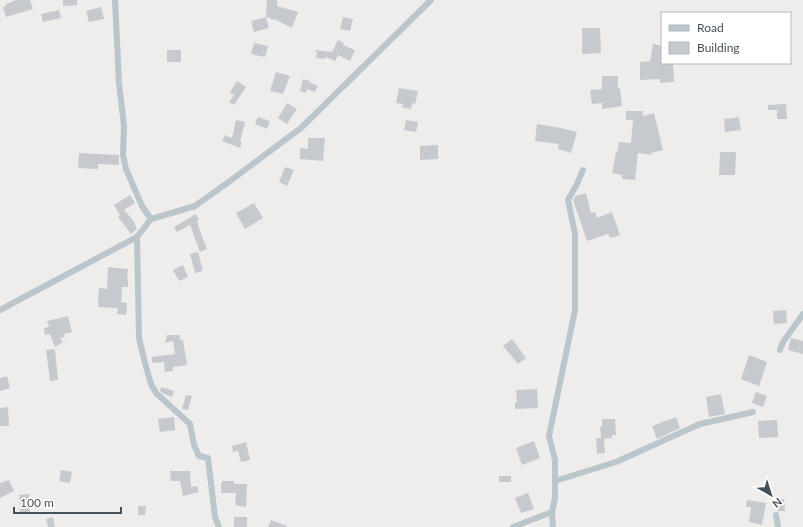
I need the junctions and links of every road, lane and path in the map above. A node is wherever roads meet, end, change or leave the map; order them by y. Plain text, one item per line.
1 (115, 0) edge
2 (431, 0) edge
3 (583, 170) dead end
4 (151, 219) junction
5 (137, 237) junction
6 (0, 310) edge
7 (803, 314) edge
8 (780, 350) dead end
9 (753, 412) dead end
10 (555, 481) junction
11 (552, 512) junction
12 (776, 515) dead end
13 (219, 527) edge
14 (513, 527) edge
15 (553, 527) edge
16 (778, 527) edge

1 - 4 street
2 - 4 street
3 - 10 street
4 - 5 street
5 - 6 street
5 - 13 street
7 - 8 street
9 - 10 street
10 - 11 street
11 - 14 street
11 - 15 street
12 - 16 street

